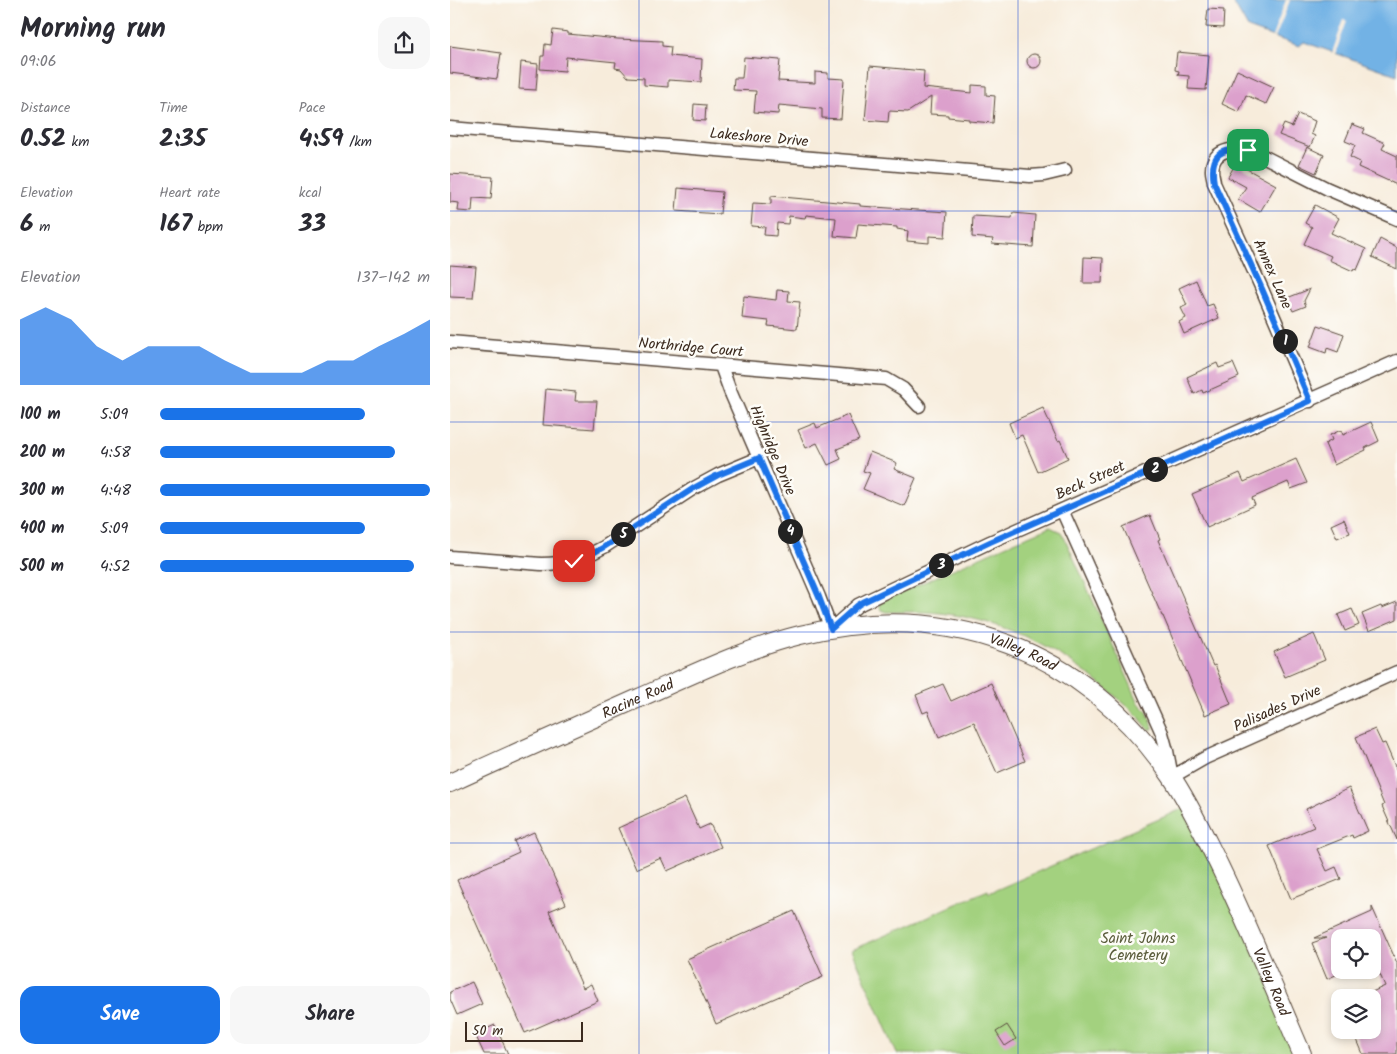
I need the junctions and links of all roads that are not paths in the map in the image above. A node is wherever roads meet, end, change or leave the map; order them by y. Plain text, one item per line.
1 (450, 128) edge
2 (1065, 170) dead end
3 (1397, 219) edge
4 (450, 342) edge
5 (1397, 361) edge
6 (721, 366) junction
7 (1310, 401) junction
8 (919, 406) dead end
9 (759, 458) junction
10 (1062, 510) junction
11 (450, 557) edge
12 (831, 629) junction
13 (1397, 672) edge
14 (1172, 776) junction
15 (450, 783) edge
16 (1302, 1054) edge

1 - 2 street, Lakeshore Drive
3 - 7 street, Annex Lane
4 - 6 street, Northridge Court
5 - 7 street, Beck Street
6 - 8 street, Northridge Court
6 - 9 street, Highridge Drive
7 - 10 street, Beck Street
9 - 11 street
9 - 12 street, Highridge Drive
10 - 12 street, Beck Street
10 - 14 street, Valley Road
12 - 14 main road, Valley Road
12 - 15 main road, Racine Road
13 - 14 street, Palisades Drive
14 - 16 main road, Valley Road

